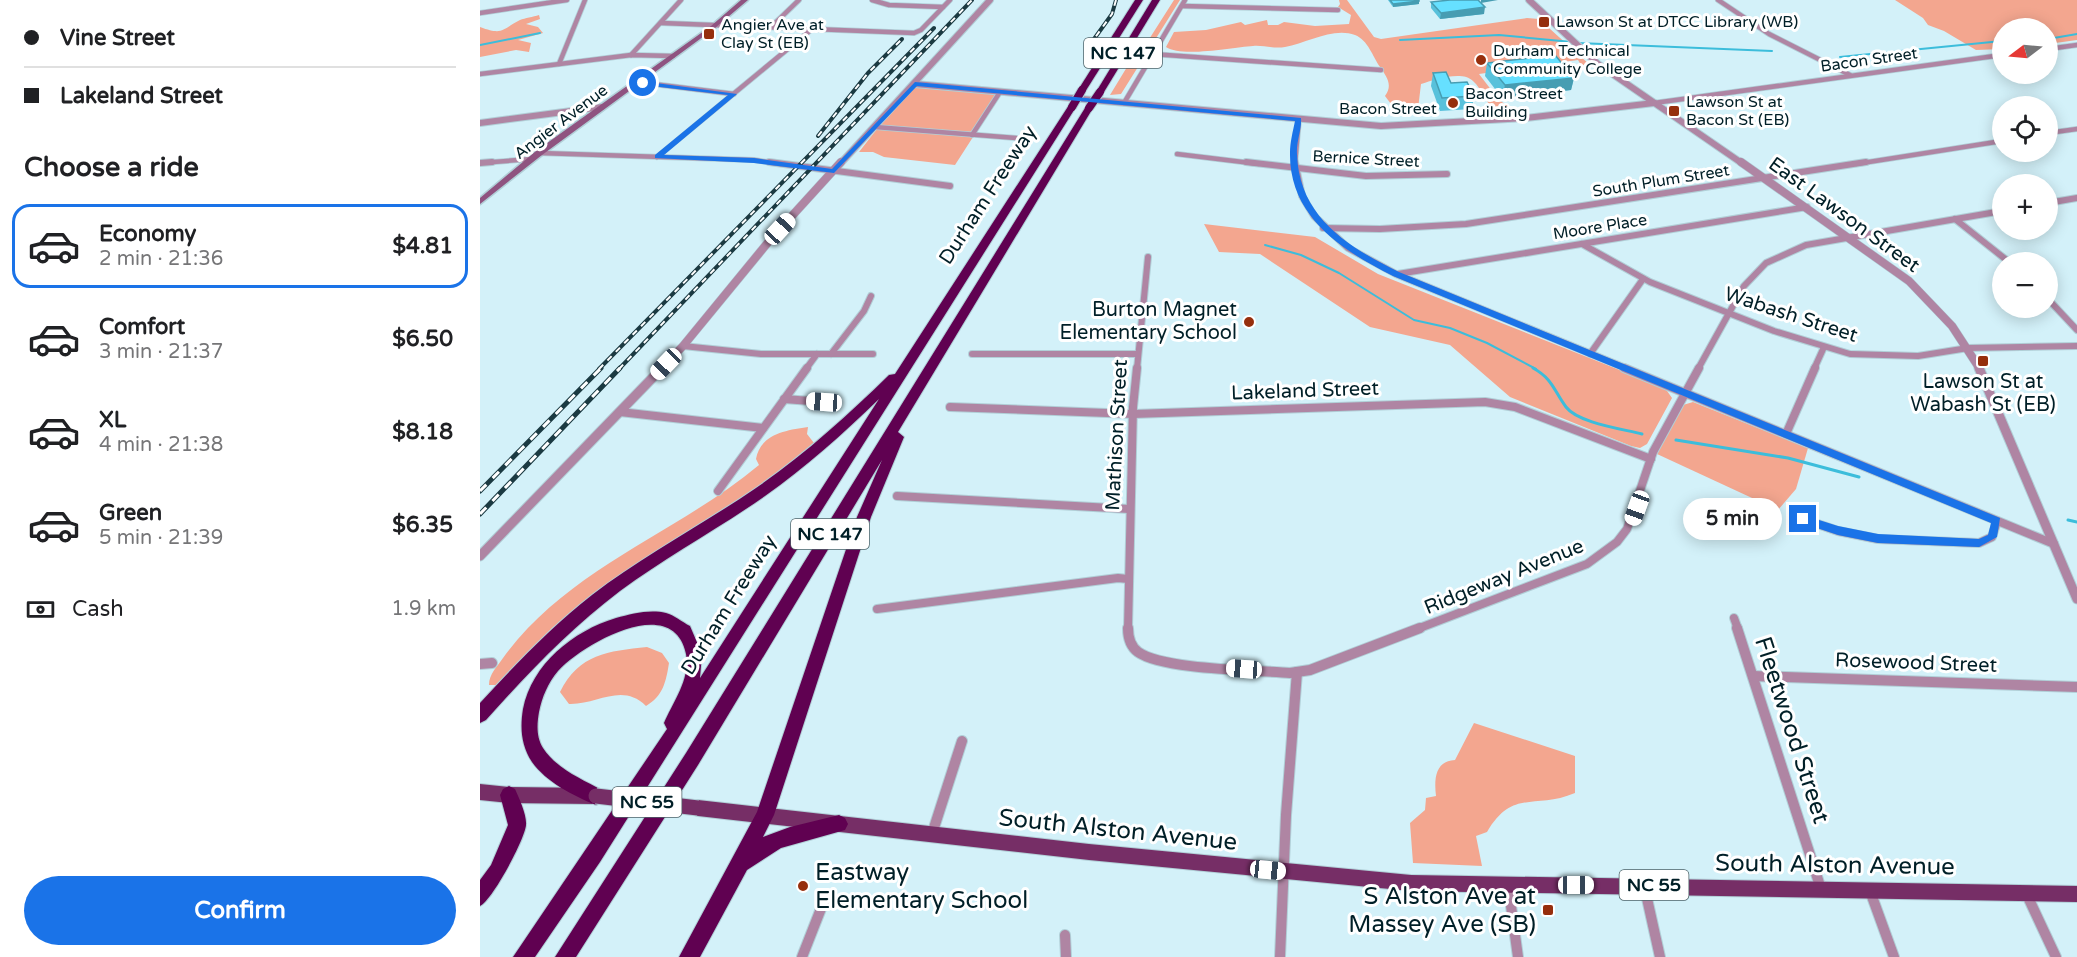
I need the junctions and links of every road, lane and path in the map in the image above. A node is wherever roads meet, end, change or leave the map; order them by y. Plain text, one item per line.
1 (567, 0) edge
2 (585, 0) edge
3 (681, 0) edge
4 (745, 0) edge
5 (799, 0) edge
6 (872, 0) edge
7 (950, 0) edge
8 (990, 0) edge
9 (1157, 0) edge
10 (1185, 0) edge
11 (1287, 0) edge
12 (1528, 0) edge
13 (1718, 0) edge
14 (1138, 2) edge
15 (1182, 6) junction
16 (942, 7) junction
17 (1287, 9) junction
18 (1338, 10) dead end
19 (480, 13) edge
20 (661, 23) junction
21 (716, 25) junction
22 (771, 27) junction
23 (812, 29) junction
24 (2077, 45) edge
25 (2058, 48) edge
26 (1152, 54) junction
27 (631, 55) junction
28 (673, 56) junction
29 (1992, 56) edge
30 (559, 64) junction
31 (1381, 70) dead end
32 (480, 74) edge
33 (1852, 76) junction
34 (637, 82) junction
35 (915, 84) junction
36 (1000, 92) junction
37 (734, 94) junction
38 (1124, 103) junction
39 (1654, 103) junction
40 (602, 107) junction
41 (1299, 119) junction
42 (480, 123) edge
43 (875, 127) junction
44 (2077, 129) edge
45 (2058, 132) edge
46 (972, 135) junction
47 (1016, 138) dead end
48 (1992, 143) edge
49 (539, 153) junction
50 (1177, 154) dead end
51 (657, 157) junction
52 (531, 159) junction
53 (480, 164) edge
54 (1294, 169) junction
55 (834, 171) junction
56 (1447, 174) dead end
57 (1764, 178) junction
58 (950, 186) dead end
59 (2077, 198) edge
60 (2058, 201) edge
61 (480, 202) edge
62 (1808, 207) junction
63 (1992, 213) edge
64 (1955, 219) junction
65 (1323, 228) junction
66 (1849, 237) junction
67 (1582, 244) junction
68 (1996, 252) edge
69 (1148, 257) dead end
70 (1396, 274) junction
71 (1642, 279) junction
72 (871, 296) dead end
73 (2058, 310) edge
74 (1729, 314) junction
75 (2077, 330) edge
76 (683, 346) junction
77 (2077, 346) edge
78 (1824, 347) junction
79 (1968, 348) junction
80 (817, 354) junction
81 (831, 354) junction
82 (873, 354) dead end
83 (972, 354) dead end
84 (1138, 354) junction
85 (1590, 354) junction
86 (909, 361) junction
87 (1685, 393) junction
88 (915, 394) junction
89 (784, 399) junction
90 (824, 402) dead end
91 (950, 407) dead end
92 (620, 412) junction
93 (1133, 414) junction
94 (763, 428) junction
95 (1786, 434) junction
96 (1651, 459) junction
97 (718, 491) dead end
98 (897, 496) dead end
99 (1129, 509) junction
100 (1803, 519) dead end
101 (1997, 521) junction
102 (2054, 544) junction
103 (480, 556) edge
104 (1128, 579) junction
105 (2077, 599) edge
106 (877, 609) dead end
107 (1734, 618) dead end
108 (492, 663) dead end
109 (480, 664) edge
110 (1297, 672) junction
111 (1753, 676) junction
112 (2077, 687) edge
113 (480, 715) edge
114 (962, 741) dead end
115 (654, 764) junction
116 (480, 792) edge
117 (509, 795) junction
118 (596, 796) junction
119 (765, 815) junction
120 (839, 824) junction
121 (932, 834) junction
122 (1283, 871) junction
123 (734, 877) junction
124 (1508, 884) junction
125 (1644, 885) junction
126 (1821, 889) junction
127 (1869, 890) junction
128 (2026, 892) junction
129 (2077, 894) edge
130 (480, 897) edge
131 (824, 901) dead end
132 (1065, 935) dead end
133 (523, 957) edge
134 (565, 957) edge
135 (689, 957) edge
136 (802, 957) edge
137 (1066, 957) edge
138 (1280, 957) edge
139 (1518, 957) edge
140 (1660, 957) edge
141 (1894, 957) edge
142 (2056, 957) edge

1 - 19 street
2 - 30 street
3 - 20 street
4 - 21 main road, Angier Avenue
5 - 22 street
6 - 16 street
7 - 16 street
8 - 35 street
9 - 88 highway, Durham Freeway / NC 147, bridge
10 - 15 street
11 - 17 street
12 - 39 street, East Lawson Street
13 - 33 street
14 - 86 highway, Durham Freeway / NC 147, bridge
15 - 17 street
15 - 26 street
16 - 23 street
17 - 18 street
20 - 21 street
20 - 27 street
21 - 22 street
21 - 28 main road, Angier Avenue
22 - 23 street
23 - 37 street
24 - 25 street
26 - 31 street
26 - 38 street
27 - 28 street
27 - 30 street
28 - 34 main road, Angier Avenue
29 - 33 street, Bacon Street
30 - 32 street
33 - 39 street, Bacon Street
34 - 37 street
34 - 40 main road, Angier Avenue
35 - 36 street, Bacon Street
35 - 43 street
36 - 38 street, Bacon Street
36 - 46 street
37 - 51 street
38 - 41 street, Bacon Street
39 - 41 street, Bacon Street
39 - 57 street, East Lawson Street
40 - 42 street
40 - 49 main road, Angier Avenue
41 - 54 street
43 - 46 street
43 - 55 street
44 - 45 street
46 - 47 street
48 - 57 street, South Plum Street
49 - 51 street
49 - 52 main road, Angier Avenue
50 - 54 street, Bernice Street
51 - 55 street
52 - 53 street
52 - 61 main road, Angier Avenue
54 - 56 street, Bernice Street
54 - 65 street
55 - 58 street
55 - 76 street
57 - 62 street, East Lawson Street
57 - 65 street, South Plum Street
59 - 60 street
62 - 66 street, East Lawson Street
62 - 67 street, Moore Place
63 - 64 street, Ridgeway Avenue
64 - 66 street, Ridgeway Avenue
64 - 68 street
65 - 70 street
66 - 74 street, Ridgeway Avenue
66 - 79 street, East Lawson Street
67 - 70 street, Moore Place
67 - 71 street, Wabash Street
69 - 84 street, Mathison Street
70 - 85 street
71 - 74 street, Wabash Street
71 - 85 street
72 - 81 street
73 - 75 street
74 - 78 street, Wabash Street
74 - 87 street, Ridgeway Avenue
76 - 80 street
76 - 92 street
77 - 79 street, Wabash Street
78 - 79 street, Wabash Street
78 - 95 street
79 - 102 street, East Lawson Street
80 - 81 street
80 - 89 street
81 - 82 street
83 - 84 street
84 - 93 street, Mathison Street
85 - 87 street
86 - 113 highway
86 - 115 highway, Durham Freeway / NC 147
87 - 95 street
87 - 96 street, Ridgeway Avenue
88 - 119 highway
88 - 134 highway, Durham Freeway / NC 147
89 - 90 street
89 - 94 street
91 - 93 street, Lakeland Street
92 - 94 street
92 - 103 street
93 - 96 street, Lakeland Street
93 - 99 street, Mathison Street
94 - 97 street
95 - 101 street
96 - 110 street, Ridgeway Avenue
98 - 99 street
99 - 104 street, Mathison Street
100 - 101 street
101 - 102 street
102 - 105 street, East Lawson Street
104 - 106 street
104 - 110 street, Ridgeway Avenue
107 - 111 street, Fleetwood Street
108 - 109 street
110 - 122 street
111 - 112 street, Rosewood Street
111 - 126 street, Fleetwood Street
114 - 121 street
115 - 118 highway
115 - 133 highway, Durham Freeway / NC 147
116 - 117 main road, South Alston Avenue / NC 55
117 - 118 main road, South Alston Avenue / NC 55
117 - 130 highway
118 - 119 main road, South Alston Avenue / NC 55, bridge
119 - 120 main road, South Alston Avenue / NC 55
119 - 123 highway
120 - 121 main road, South Alston Avenue / NC 55
120 - 123 highway
121 - 122 main road, South Alston Avenue / NC 55
122 - 124 main road, South Alston Avenue / NC 55
122 - 138 street
123 - 135 highway
124 - 125 main road, South Alston Avenue / NC 55
124 - 139 street
125 - 126 main road, South Alston Avenue / NC 55
125 - 140 street
126 - 127 main road, South Alston Avenue / NC 55
127 - 128 main road, South Alston Avenue / NC 55
127 - 141 street
128 - 129 main road, South Alston Avenue / NC 55
128 - 142 street
131 - 136 street
132 - 137 street

